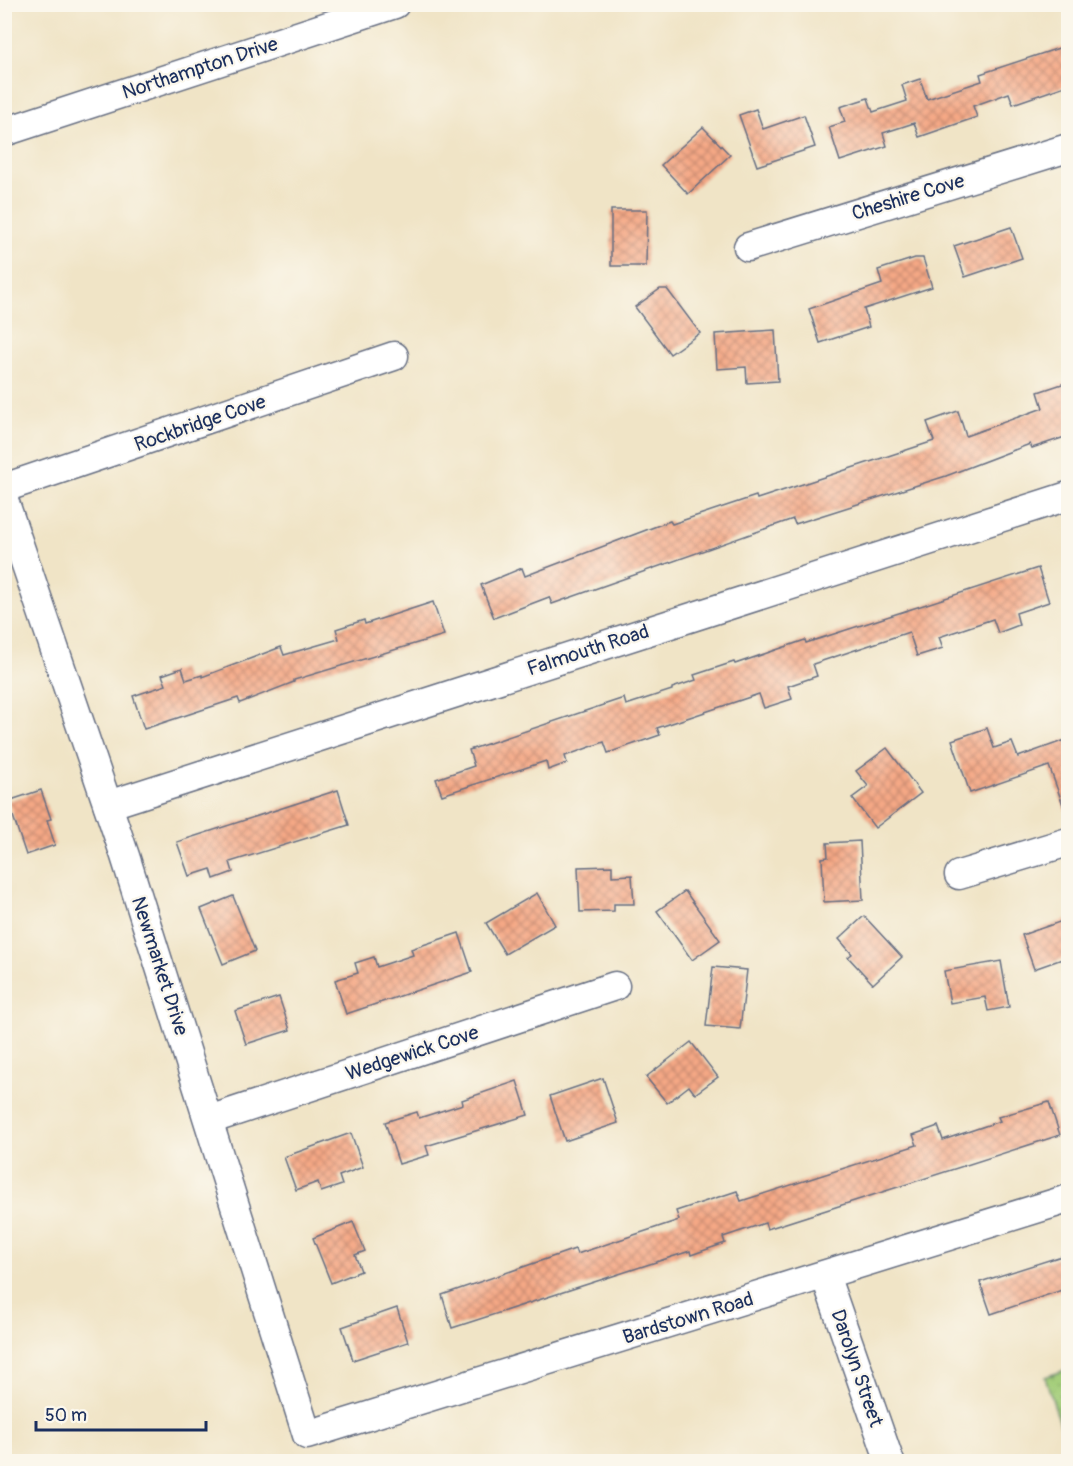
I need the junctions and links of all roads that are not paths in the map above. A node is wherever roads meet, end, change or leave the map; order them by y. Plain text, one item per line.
1 (395, 4) edge
2 (4, 132) edge
3 (1068, 148) edge
4 (748, 247) dead end
5 (394, 356) dead end
6 (4, 488) edge
7 (1068, 496) edge
8 (4, 500) edge
9 (108, 805) junction
10 (1068, 842) edge
11 (959, 875) dead end
12 (615, 986) dead end
13 (209, 1120) junction
14 (1068, 1199) edge
15 (825, 1275) junction
16 (307, 1435) joint
17 (890, 1461) edge

1 - 2 street, Northampton Drive
3 - 4 street, Cheshire Cove
5 - 6 street, Rockbridge Cove
7 - 9 street, Falmouth Road
8 - 9 street, Newmarket Drive
9 - 13 street, Newmarket Drive
10 - 11 street
12 - 13 street, Wedgewick Cove
13 - 16 street, Newmarket Drive
14 - 15 street, Bardstown Road
15 - 16 street, Bardstown Road
15 - 17 street, Darolyn Street

